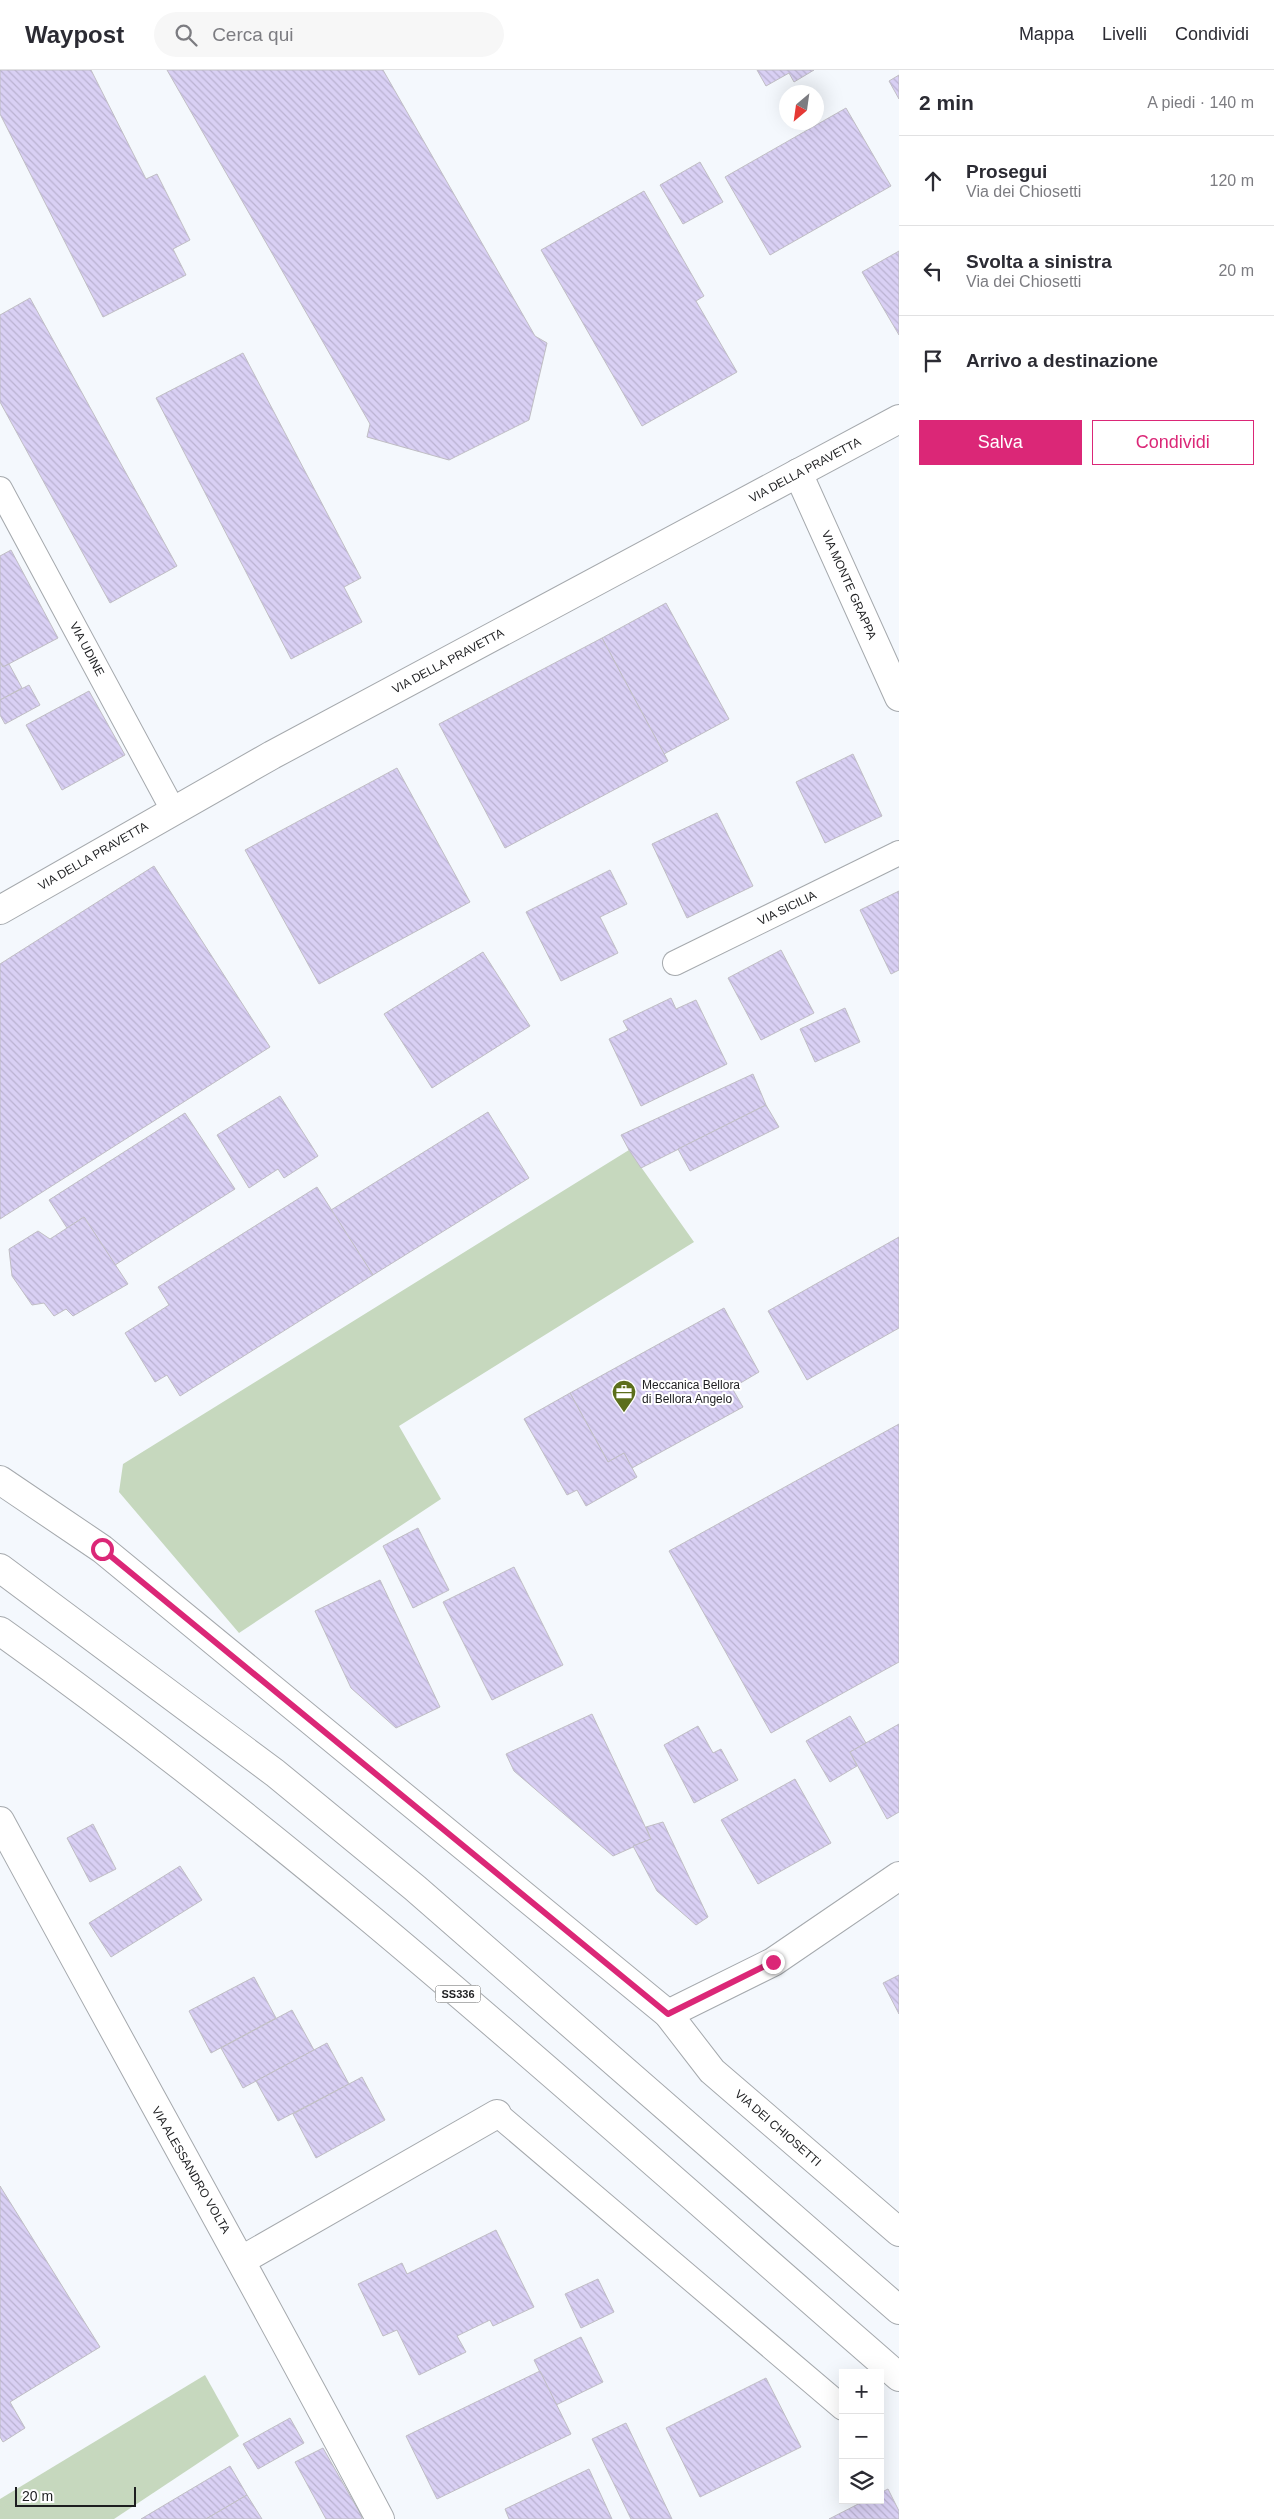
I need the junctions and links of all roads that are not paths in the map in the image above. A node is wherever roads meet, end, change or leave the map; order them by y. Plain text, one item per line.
1 (899, 419) edge
2 (798, 473) junction
3 (0, 490) edge
4 (899, 697) edge
5 (173, 810) junction
6 (899, 853) edge
7 (0, 910) edge
8 (675, 963) dead end
9 (0, 1480) edge
10 (0, 1568) edge
11 (0, 1631) edge
12 (0, 1821) edge
13 (899, 1876) edge
14 (668, 2014) junction
15 (497, 2114) joint
16 (899, 2232) edge
17 (242, 2260) junction
18 (899, 2310) edge
19 (899, 2377) edge
20 (839, 2405) edge
21 (380, 2519) edge

1 - 2 main road, VIA DELLA PRAVETTA
2 - 4 main road, VIA MONTE GRAPPA
2 - 5 main road, VIA DELLA PRAVETTA
3 - 5 lane, VIA UDINE
5 - 7 main road, VIA DELLA PRAVETTA
6 - 8 lane, VIA SICILIA
9 - 14 main road, VIA DEI CHIOSETTI
10 - 18 main road
11 - 19 main road, SS336
12 - 17 main road, VIA ALESSANDRO VOLTA
13 - 14 main road
14 - 16 main road, VIA DEI CHIOSETTI
15 - 17 main road
15 - 20 lane
17 - 21 main road, VIA ALESSANDRO VOLTA

